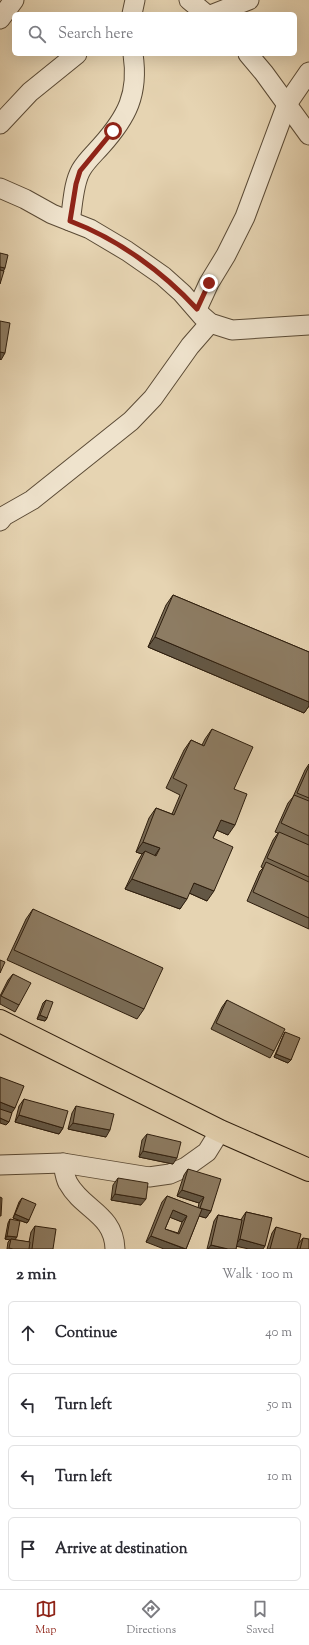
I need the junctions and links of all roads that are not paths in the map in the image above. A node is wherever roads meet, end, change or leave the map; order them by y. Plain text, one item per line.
1 (14, 0) edge
2 (135, 0) edge
3 (189, 0) edge
4 (249, 0) edge
5 (132, 12) edge
6 (204, 12) edge
7 (218, 12) edge
8 (0, 19) edge
9 (75, 56) edge
10 (133, 56) edge
11 (250, 56) edge
12 (309, 72) edge
13 (287, 104) junction
14 (0, 124) edge
15 (309, 135) edge
16 (0, 188) edge
17 (70, 221) junction
18 (197, 309) junction
19 (210, 323) junction
20 (309, 325) edge
21 (0, 521) edge
22 (0, 1021) edge
23 (220, 1131) junction
24 (63, 1163) junction
25 (0, 1166) edge
26 (309, 1170) edge
27 (115, 1249) edge

1 - 8 street
2 - 5 street
3 - 6 street
4 - 7 street
9 - 14 street
10 - 17 street
11 - 13 street
12 - 13 street
13 - 15 street
13 - 18 street
16 - 17 street
17 - 18 street
18 - 19 street
19 - 20 street
19 - 21 street
22 - 23 main road
23 - 24 street
23 - 26 main road
24 - 25 street
24 - 27 street

